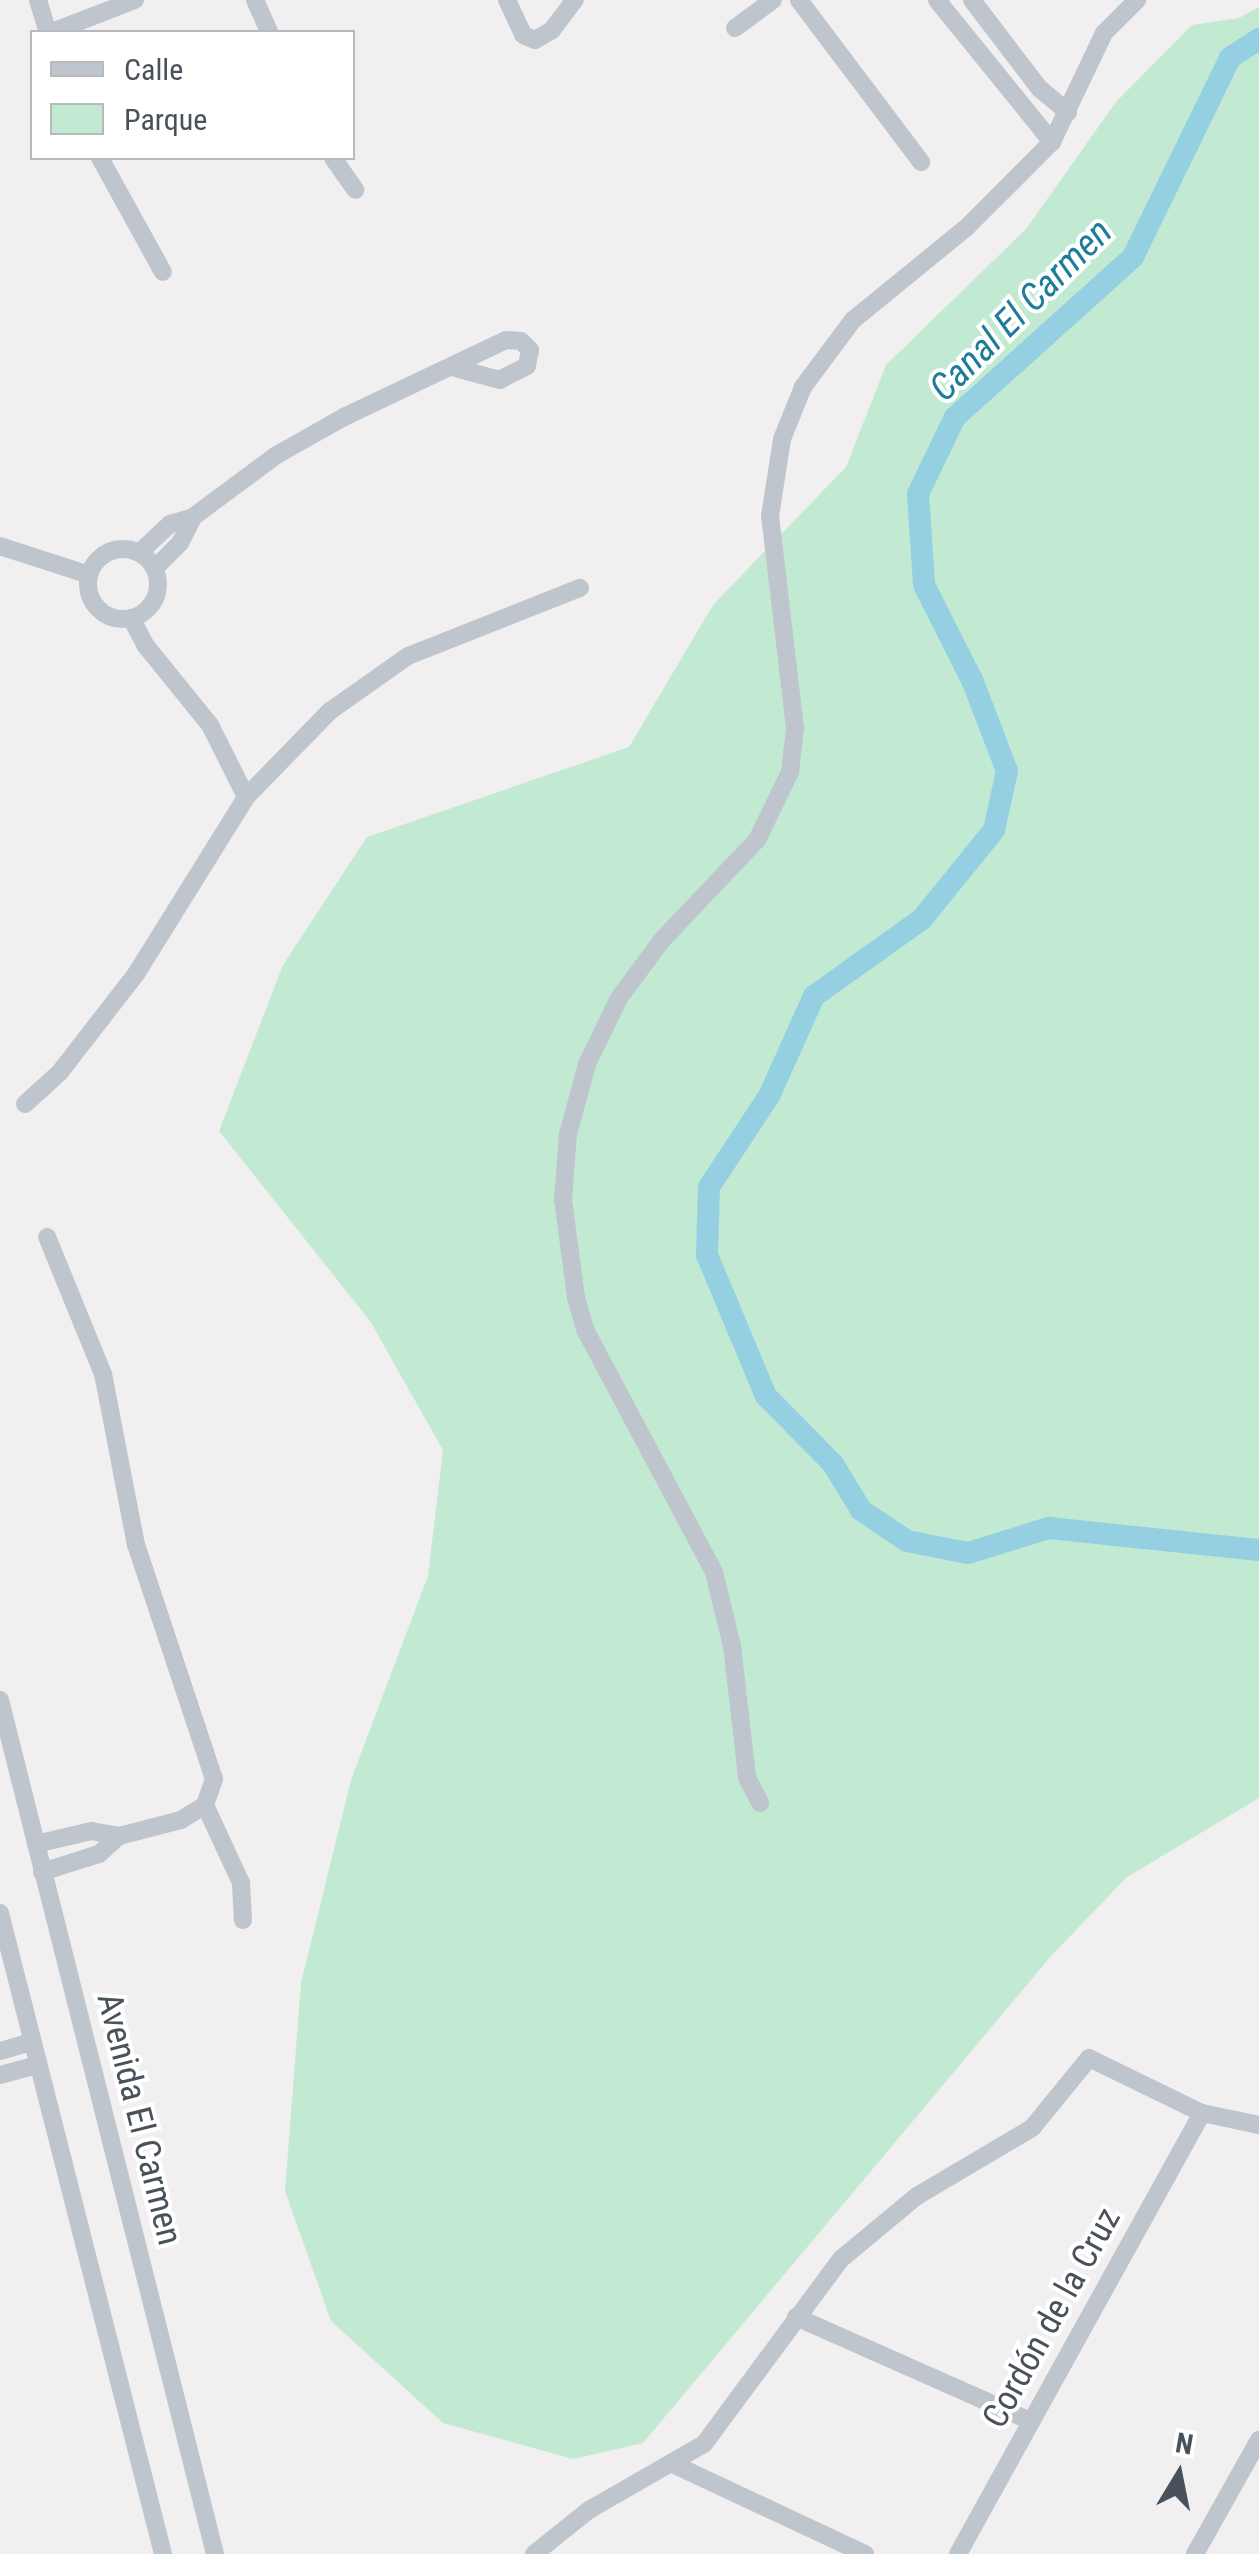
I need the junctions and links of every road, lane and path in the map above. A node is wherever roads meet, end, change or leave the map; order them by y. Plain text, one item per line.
1 (38, 0) edge
2 (136, 0) edge
3 (255, 0) edge
4 (507, 0) edge
5 (575, 0) edge
6 (772, 0) edge
7 (799, 0) edge
8 (937, 0) edge
9 (1137, 0) edge
10 (976, 2) edge
11 (955, 23) junction
12 (735, 28) dead end
13 (49, 30) edge
14 (55, 30) edge
15 (268, 30) edge
16 (1068, 112) junction
17 (1052, 142) junction
18 (101, 160) edge
19 (334, 160) edge
20 (921, 162) dead end
21 (354, 190) dead end
22 (163, 272) dead end
23 (455, 368) dead end
24 (194, 517) junction
25 (0, 546) edge
26 (140, 552) junction
27 (155, 568) junction
28 (89, 574) junction
29 (580, 588) dead end
30 (131, 618) junction
31 (246, 797) junction
32 (25, 1104) dead end
33 (47, 1237) dead end
34 (0, 1700) edge
35 (760, 1803) dead end
36 (205, 1805) junction
37 (119, 1836) junction
38 (36, 1844) junction
39 (42, 1872) junction
40 (0, 1914) edge
41 (243, 1920) dead end
42 (32, 2042) junction
43 (0, 2051) edge
44 (38, 2066) junction
45 (0, 2075) edge
46 (1202, 2113) junction
47 (1259, 2125) edge
48 (796, 2317) junction
49 (1031, 2421) junction
50 (1259, 2440) edge
51 (675, 2465) junction
52 (163, 2554) edge
53 (216, 2554) edge
54 (534, 2554) edge
55 (865, 2554) edge
56 (958, 2554) edge
57 (1194, 2554) edge

1 - 13 street
2 - 14 street
3 - 15 street
4 - 5 street
6 - 12 street
7 - 20 street
8 - 11 street
9 - 16 street
10 - 11 street
10 - 16 street
11 - 17 street
16 - 17 street
17 - 35 street
18 - 22 street
19 - 21 street
23 - 24 street
24 - 26 street
24 - 27 street
25 - 28 street
26 - 27 street
26 - 28 street
27 - 30 street
28 - 30 street
29 - 31 street
30 - 31 street
31 - 32 street
33 - 36 street
34 - 38 street, Avenida El Carmen
36 - 37 street
36 - 41 street
37 - 38 street
37 - 39 street
38 - 39 street, Avenida El Carmen
39 - 53 street, Avenida El Carmen
40 - 42 street
42 - 43 street
42 - 44 street
44 - 45 street
44 - 52 street
46 - 47 street
46 - 48 street
46 - 49 street, Cordón de la Cruz
48 - 49 street
48 - 51 street
49 - 56 street, Cordón de la Cruz
50 - 57 street
51 - 54 street
51 - 55 street

